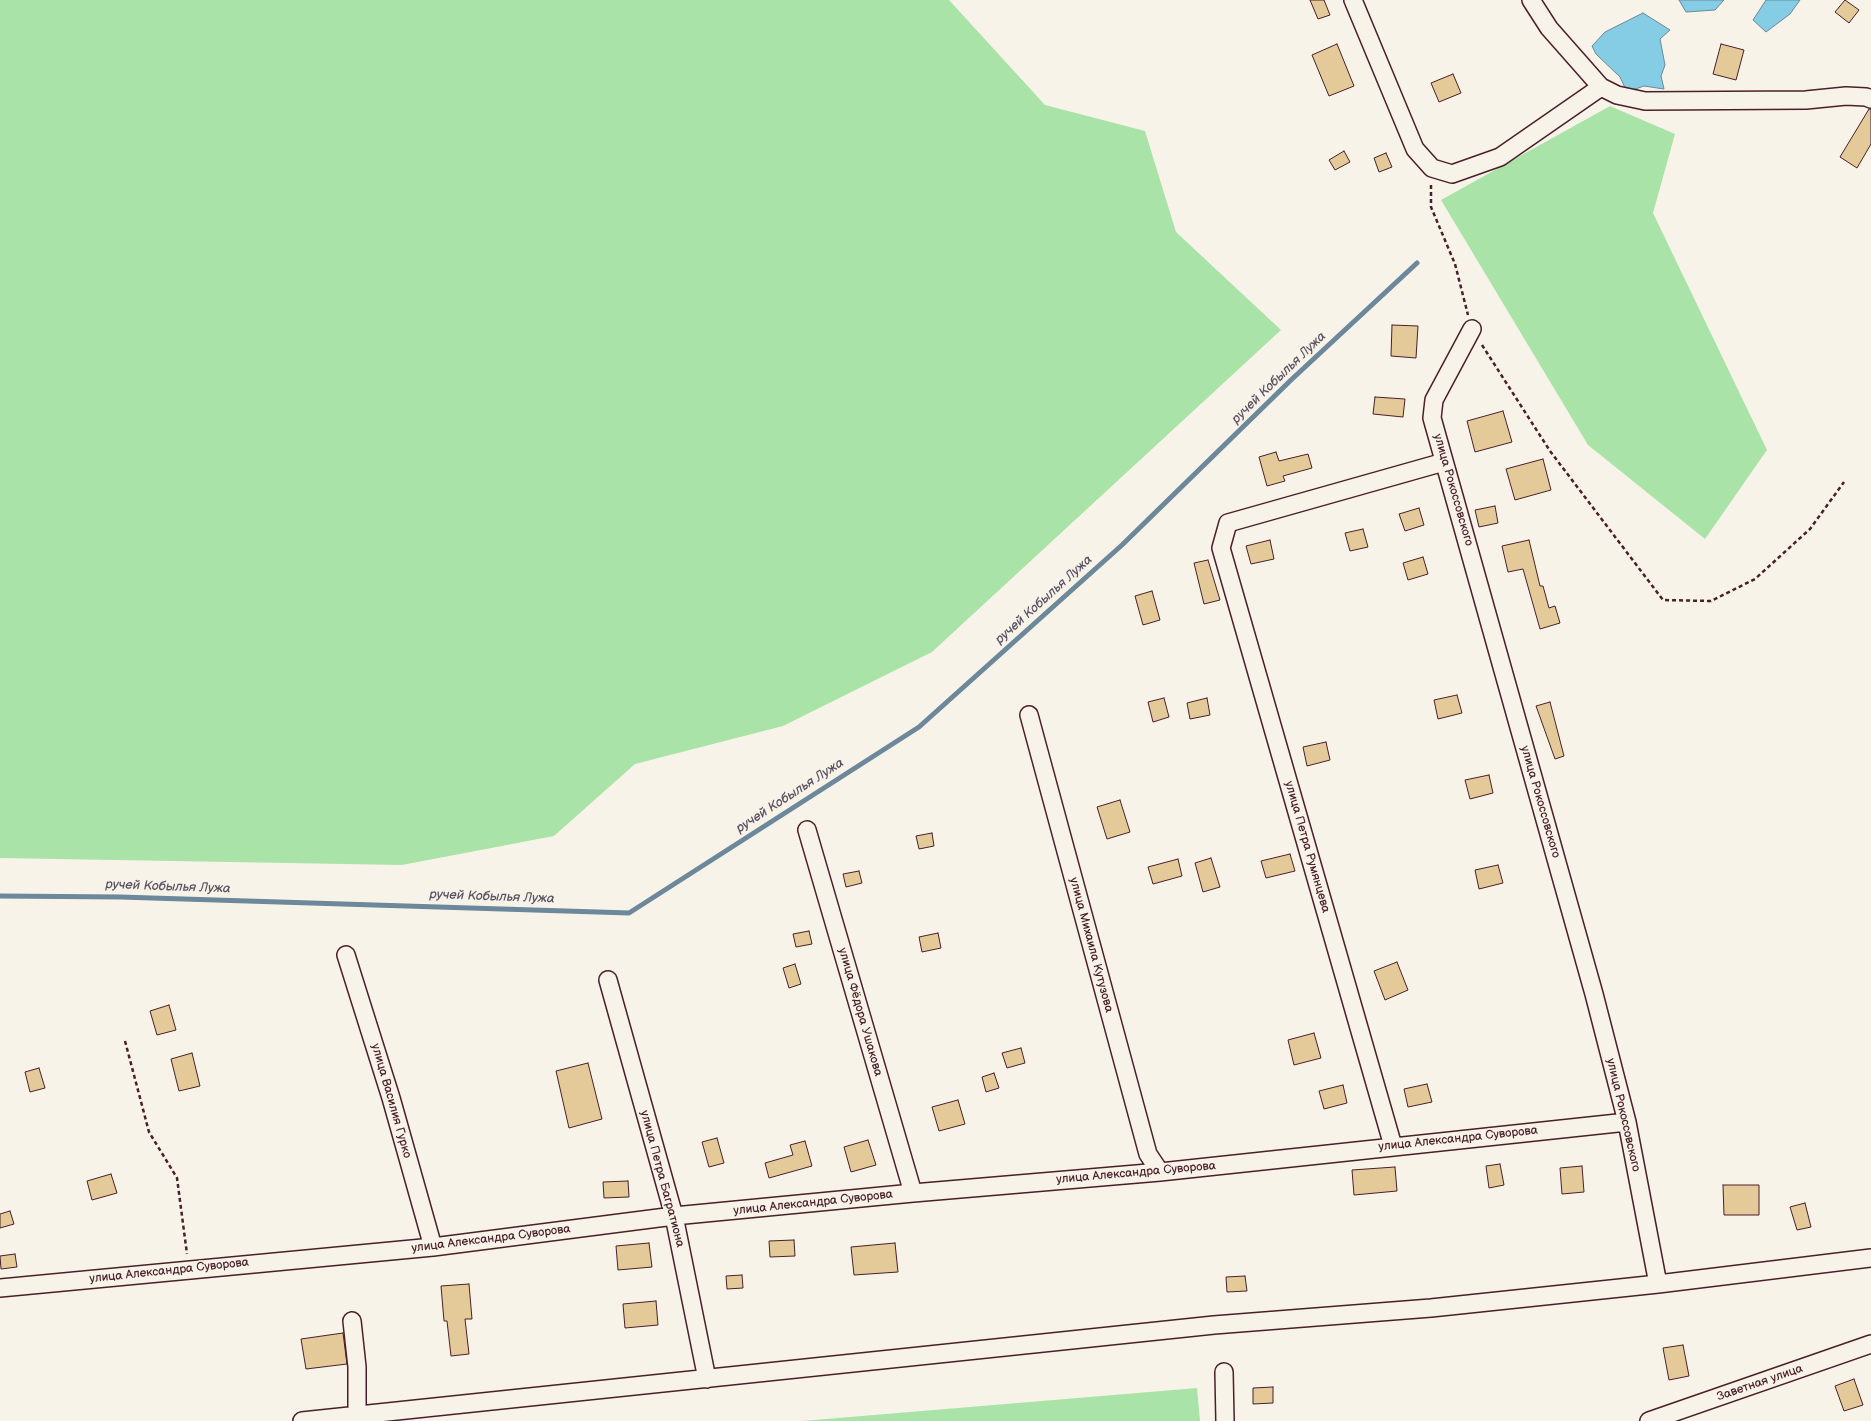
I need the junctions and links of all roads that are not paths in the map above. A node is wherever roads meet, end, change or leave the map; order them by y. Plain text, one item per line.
1 (1353, 0) edge
2 (1530, 0) edge
3 (1601, 87) junction
4 (1871, 99) edge
5 (1472, 329) road end
6 (1444, 462) junction
7 (1029, 715) dead end
8 (807, 830) dead end
9 (346, 955) dead end
10 (608, 980) dead end
11 (1627, 1122) junction
12 (1393, 1146) junction
13 (1160, 1172) junction
14 (913, 1193) junction
15 (674, 1216) junction
16 (433, 1247) junction
17 (1871, 1258) edge
18 (1658, 1284) junction
19 (0, 1288) edge
20 (352, 1321) dead end
21 (1871, 1344) edge
22 (1224, 1372) dead end
23 (707, 1379) junction
24 (357, 1414) junction
25 (302, 1421) edge
26 (1225, 1421) edge
27 (1649, 1421) edge

1 - 3 street
2 - 3 street
3 - 4 street
5 - 6 street, улица Рокоссовского
6 - 11 street, улица Рокоссовского
6 - 12 street, улица Петра Румянцева
7 - 13 street, улица Михаила Кутузова
8 - 14 street, улица Фёдора Ушакова
9 - 16 street, улица Василия Гурко
10 - 15 street, улица Петра Багратиона
11 - 12 street, улица Александра Суворова
11 - 18 street, улица Рокоссовского
12 - 13 street, улица Александра Суворова
13 - 14 street, улица Александра Суворова
14 - 15 street, улица Александра Суворова
15 - 16 street, улица Александра Суворова
15 - 23 street, улица Петра Багратиона
16 - 19 street, улица Александра Суворова
17 - 18 street
18 - 23 street
20 - 24 street
21 - 27 street, Заветная улица
22 - 26 street
23 - 24 street
24 - 25 street

